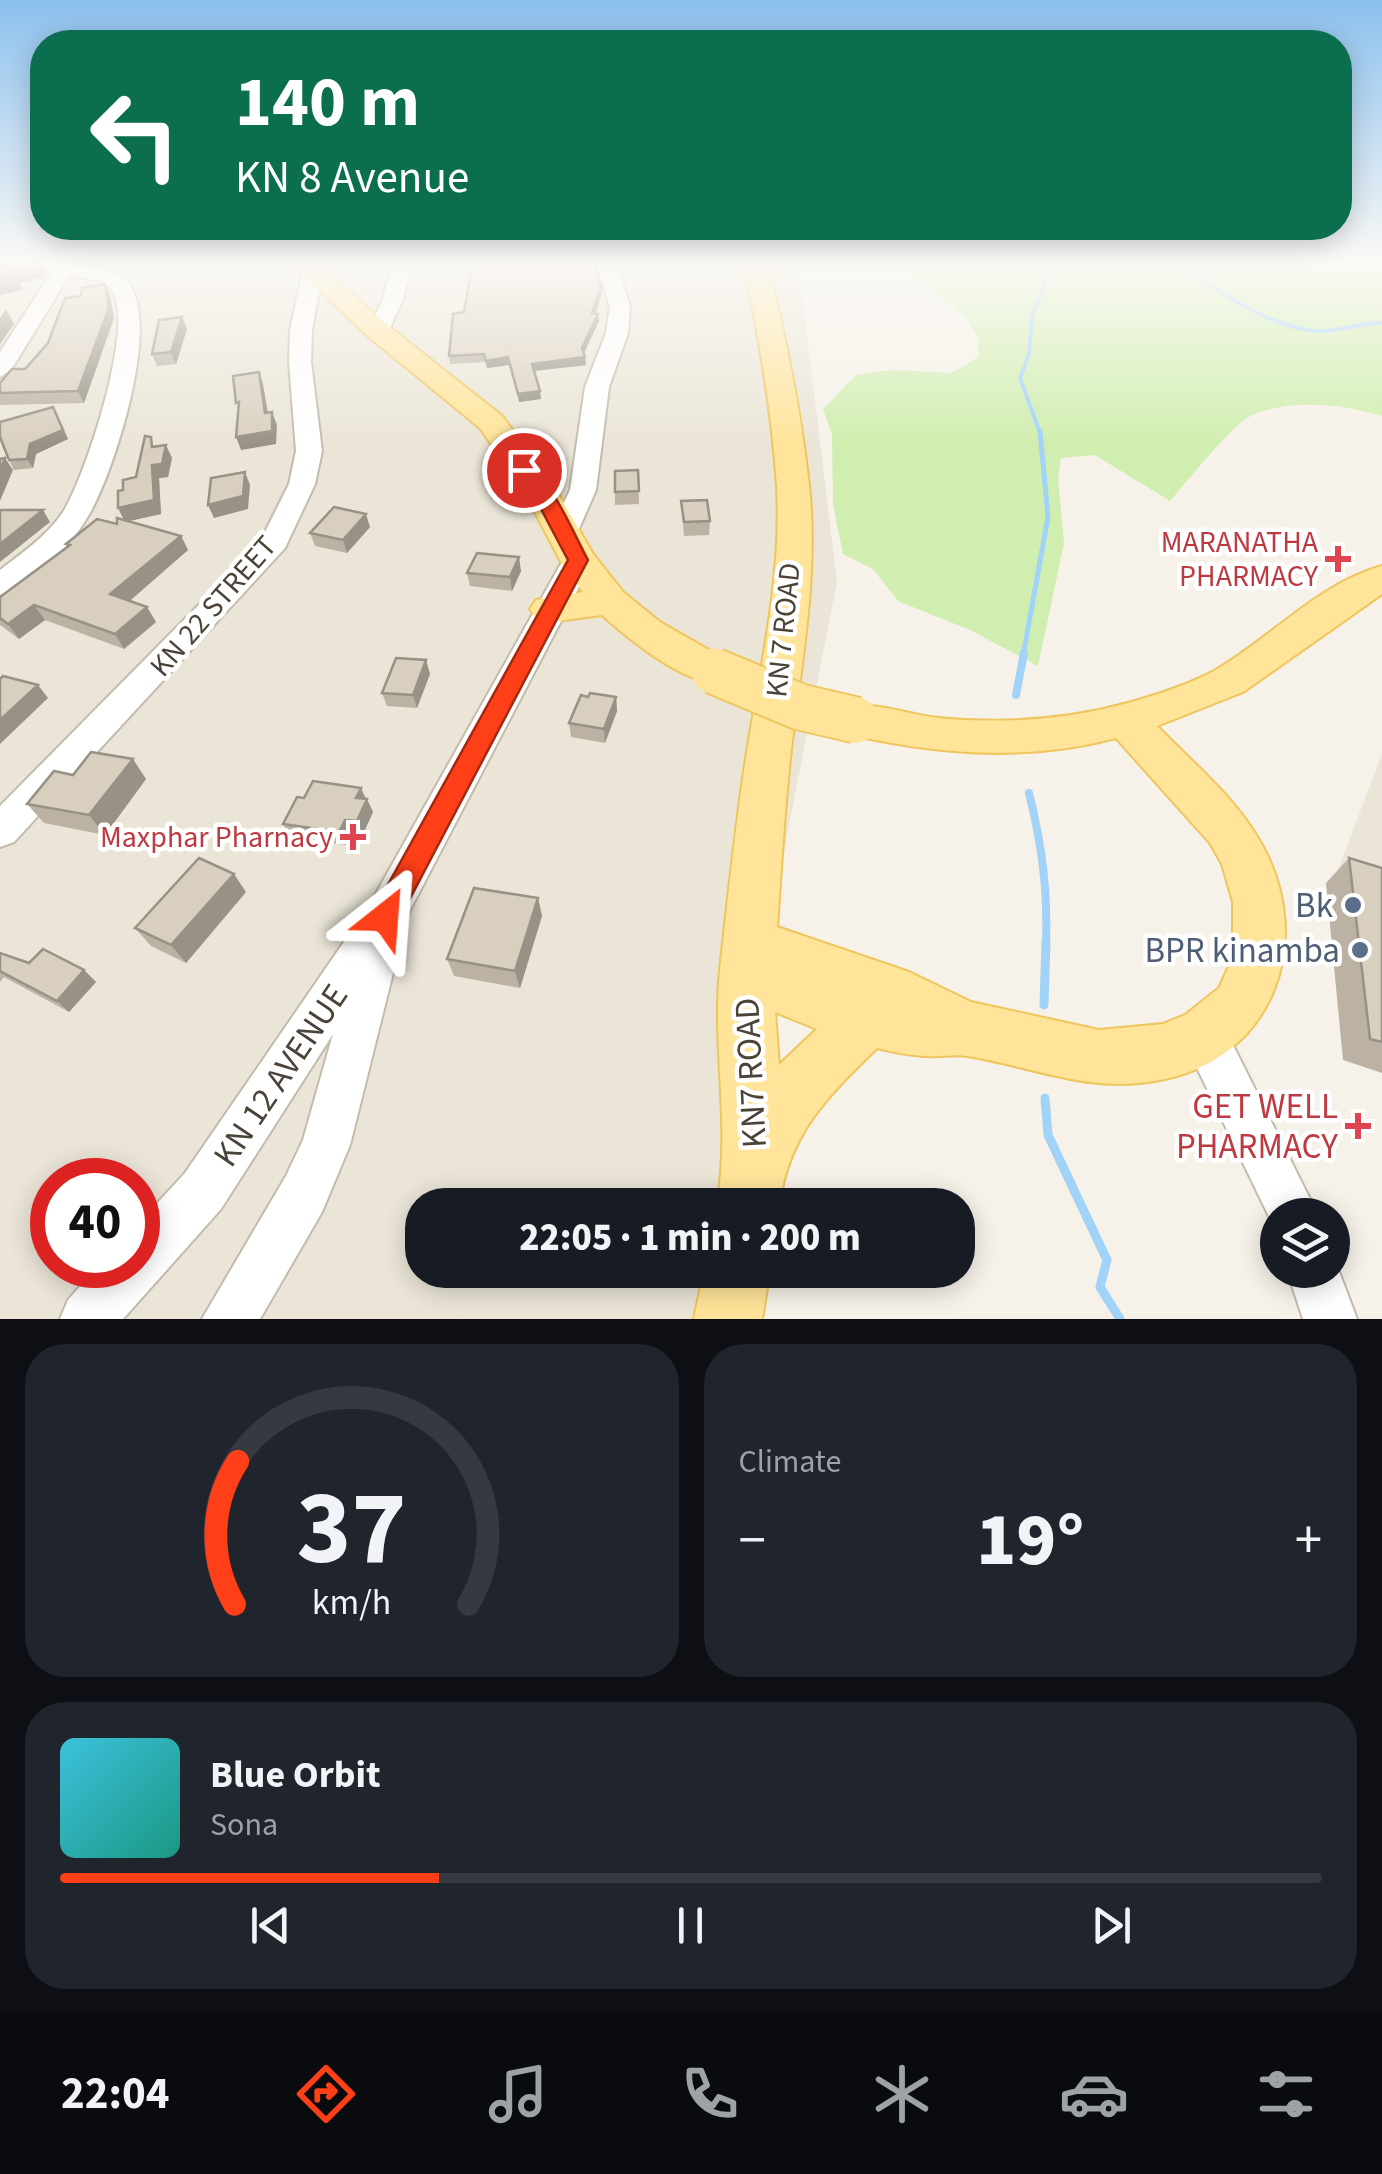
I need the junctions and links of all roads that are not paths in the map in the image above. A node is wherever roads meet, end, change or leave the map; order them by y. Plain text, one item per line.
1 (27, 323) edge
2 (129, 323) edge
3 (303, 323) edge
4 (369, 323) edge
5 (382, 323) edge
6 (618, 323) edge
7 (769, 323) edge
8 (378, 331) junction
9 (0, 370) edge
10 (571, 546) junction
11 (1382, 578) edge
12 (0, 585) edge
13 (610, 600) junction
14 (549, 609) junction
15 (1127, 722) junction
16 (0, 831) edge
17 (757, 876) junction
18 (385, 917) junction
19 (749, 959) junction
20 (820, 964) junction
21 (869, 1018) junction
22 (964, 1028) junction
23 (1204, 1035) junction
24 (752, 1183) edge
25 (1284, 1198) edge
26 (160, 1238) edge
27 (115, 1288) edge
28 (734, 1288) edge
29 (1319, 1288) edge
30 (87, 1319) edge
31 (229, 1319) edge
32 (728, 1319) edge
33 (1330, 1319) edge

1 - 9 street
2 - 12 street
3 - 16 street, KN 22 STREET
4 - 8 main road
5 - 8 street
6 - 10 street, KN 12 AVENUE
7 - 17 main road, KN 7 ROAD
8 - 10 main road
10 - 13 main road
10 - 14 street, KN 12 AVENUE
11 - 15 main road
13 - 14 main road
13 - 15 main road, bridge
14 - 18 street, KN 12 AVENUE
15 - 23 main road
17 - 19 main road, KN 7 ROAD
17 - 20 main road
18 - 26 street, KN 12 AVENUE
18 - 31 street
19 - 20 main road
19 - 21 main road
19 - 24 main road, KN7 ROAD
20 - 22 main road
21 - 22 main road
21 - 24 main road
22 - 23 main road
23 - 25 street
27 - 30 street, KN 12 AVENUE
28 - 32 main road
29 - 33 street

